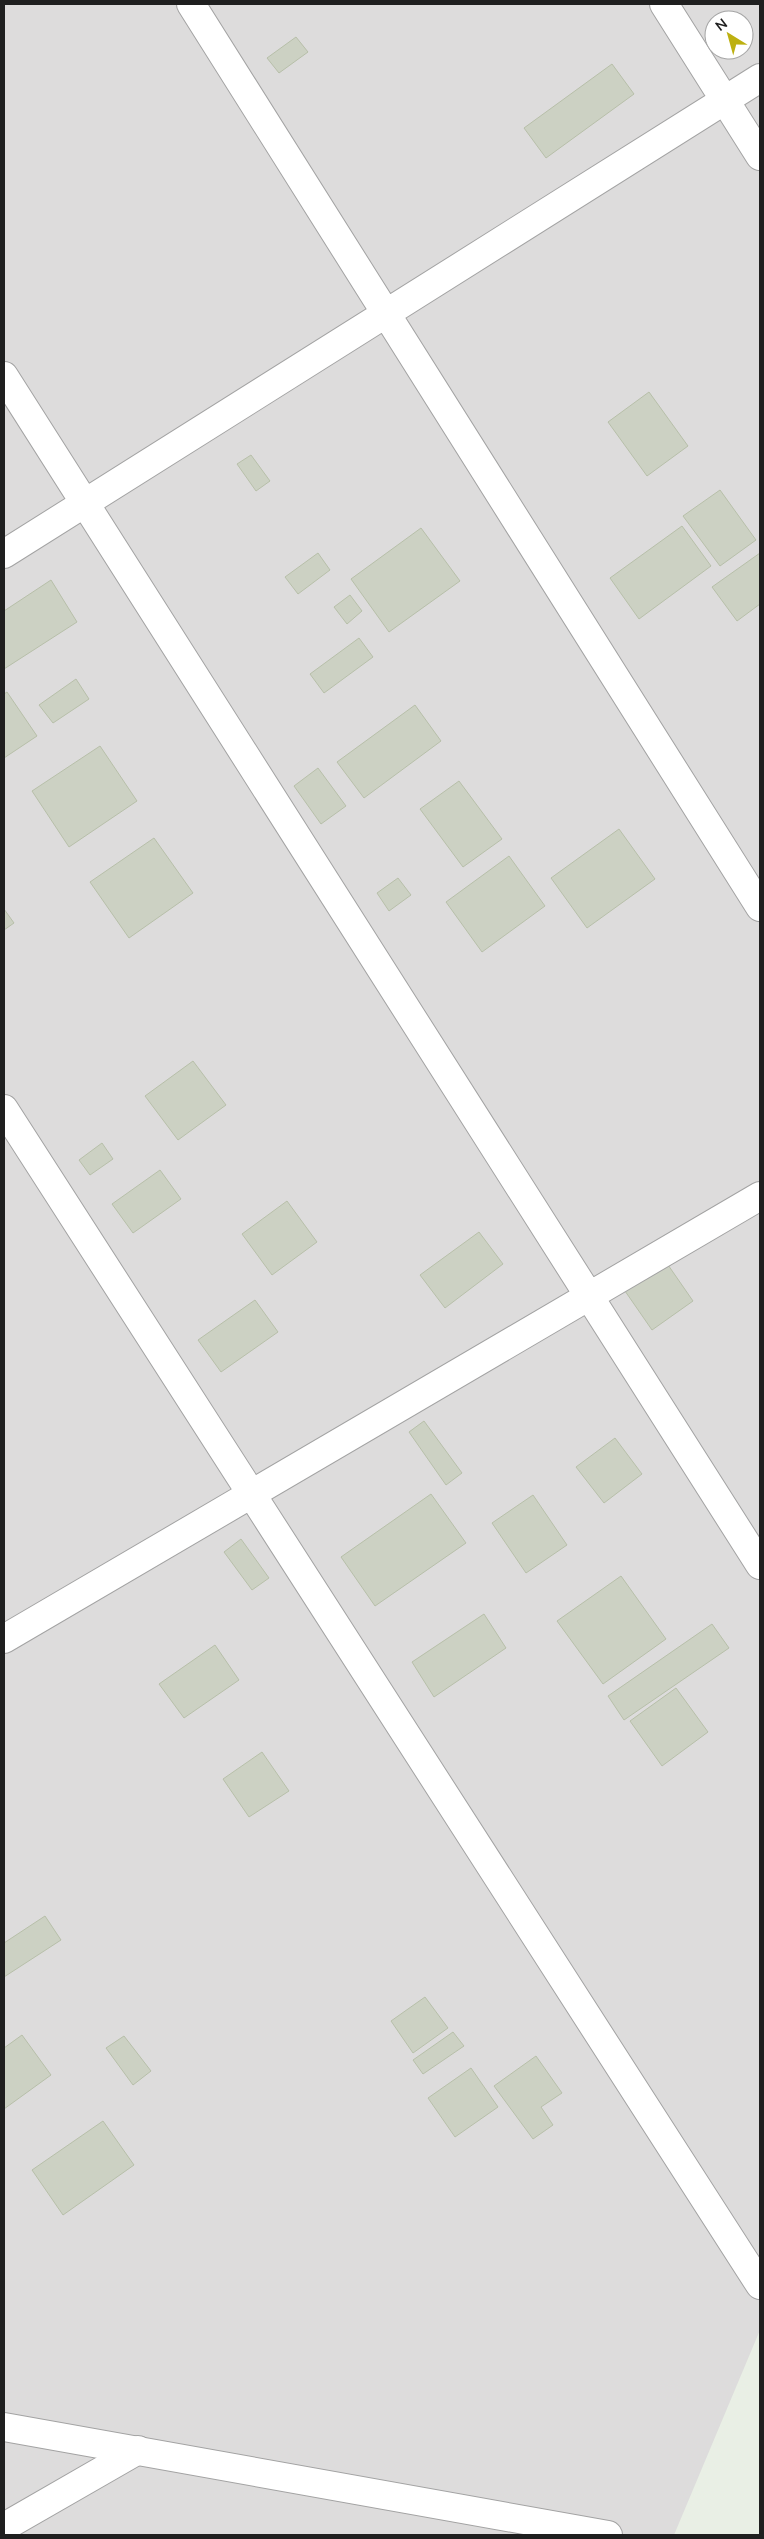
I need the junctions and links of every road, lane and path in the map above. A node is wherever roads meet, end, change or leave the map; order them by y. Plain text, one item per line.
1 (191, 4) edge
2 (664, 4) edge
3 (760, 78) edge
4 (725, 100) junction
5 (760, 156) edge
6 (386, 313) junction
7 (4, 376) edge
8 (85, 503) junction
9 (4, 554) edge
10 (760, 907) edge
11 (4, 1109) edge
12 (760, 1196) edge
13 (590, 1296) junction
14 (252, 1494) junction
15 (760, 1565) edge
16 (4, 1639) edge
17 (760, 2284) edge
18 (4, 2427) edge
19 (138, 2450) junction
20 (4, 2528) edge
21 (608, 2535) edge

1 - 6 street
2 - 4 street
3 - 4 street
4 - 5 street
4 - 6 street
6 - 8 street
6 - 10 street
7 - 8 street
8 - 9 street
8 - 13 street
11 - 14 street
12 - 13 street
13 - 14 street
13 - 15 street
14 - 16 street
14 - 17 street
18 - 19 street
19 - 20 street
19 - 21 street

